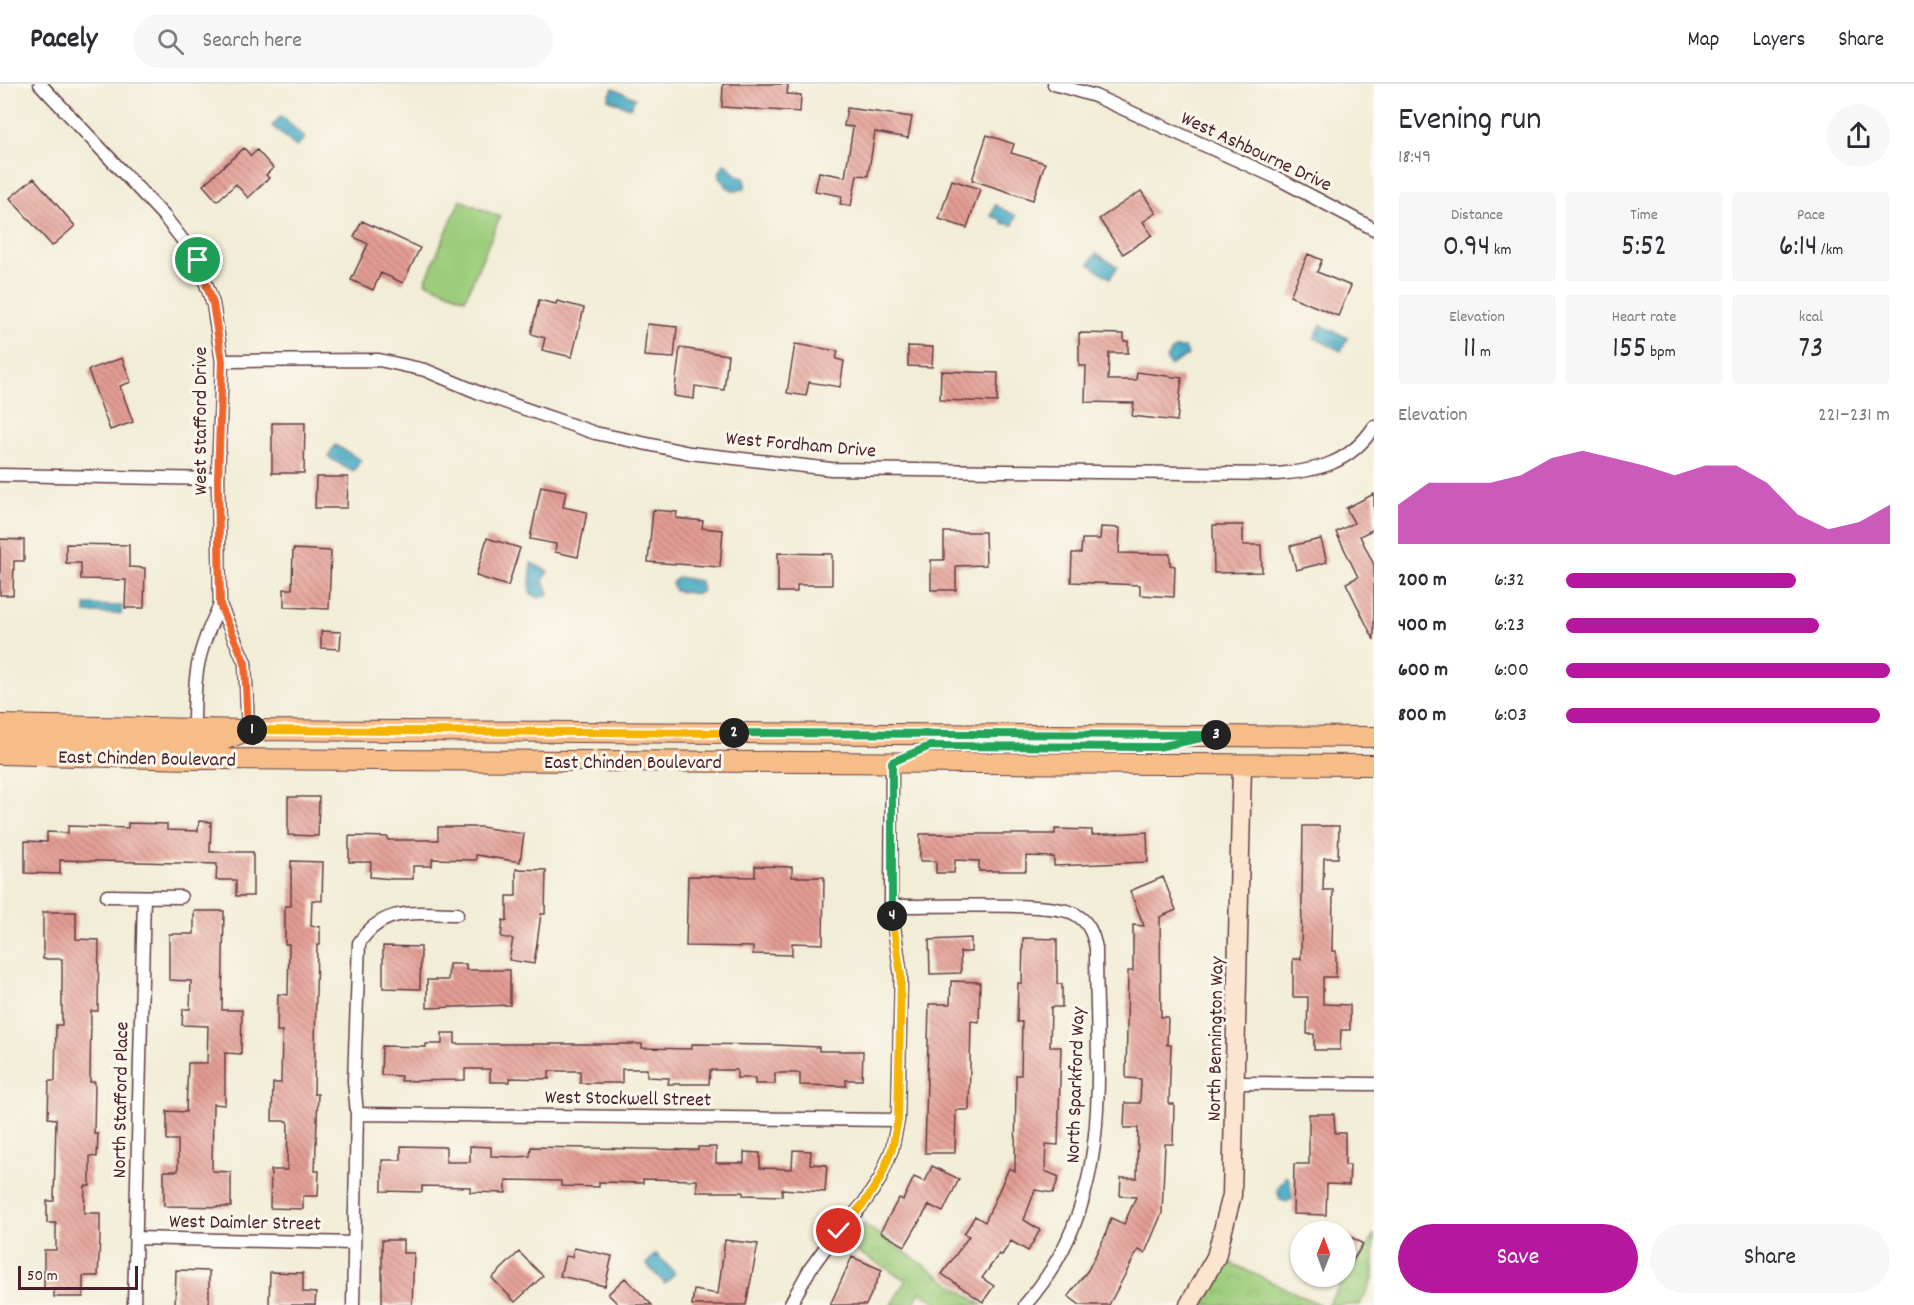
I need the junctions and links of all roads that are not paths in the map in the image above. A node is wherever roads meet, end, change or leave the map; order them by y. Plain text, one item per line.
1 (40, 84) edge
2 (1054, 84) edge
3 (1374, 229) edge
4 (222, 361) junction
5 (1374, 427) edge
6 (0, 475) edge
7 (218, 479) junction
8 (220, 605) junction
9 (0, 725) edge
10 (194, 729) junction
11 (248, 730) junction
12 (1216, 735) junction
13 (1374, 737) edge
14 (0, 741) edge
15 (0, 754) edge
16 (892, 762) junction
17 (1242, 765) junction
18 (1374, 765) edge
19 (107, 896) dead end
20 (144, 897) junction
21 (181, 897) dead end
22 (891, 906) junction
23 (457, 914) dead end
24 (1236, 1083) junction
25 (1374, 1084) edge
26 (357, 1114) junction
27 (898, 1120) junction
28 (135, 1238) junction
29 (354, 1243) junction
30 (134, 1305) edge
31 (353, 1305) edge
32 (790, 1305) edge
33 (1025, 1305) edge
34 (1189, 1305) edge

1 - 4 street, West Stafford Drive
2 - 3 street, West Ashbourne Drive
4 - 5 street, West Fordham Drive
4 - 7 street, West Stafford Drive
6 - 7 street
7 - 8 street, West Stafford Drive
8 - 10 street, West Stafford Drive
8 - 11 street, West Stafford Drive
9 - 10 main road, East Chinden Boulevard
10 - 11 main road, East Chinden Boulevard
11 - 12 main road, East Chinden Boulevard
11 - 14 main road
12 - 13 main road, East Chinden Boulevard
12 - 16 main road
15 - 16 main road, East Chinden Boulevard
16 - 17 main road, East Chinden Boulevard
16 - 22 street
17 - 18 main road, East Chinden Boulevard
17 - 24 street, North Bennington Way
19 - 20 street
20 - 21 street
20 - 28 street, North Stafford Place
22 - 27 street
22 - 33 street, North Sparkford Way
23 - 26 street
24 - 25 street
24 - 34 street, North Bennington Way
26 - 27 street, West Stockwell Street
26 - 29 street
27 - 32 street
28 - 29 street, West Daimler Street
28 - 30 street, North Stafford Place
29 - 31 street

